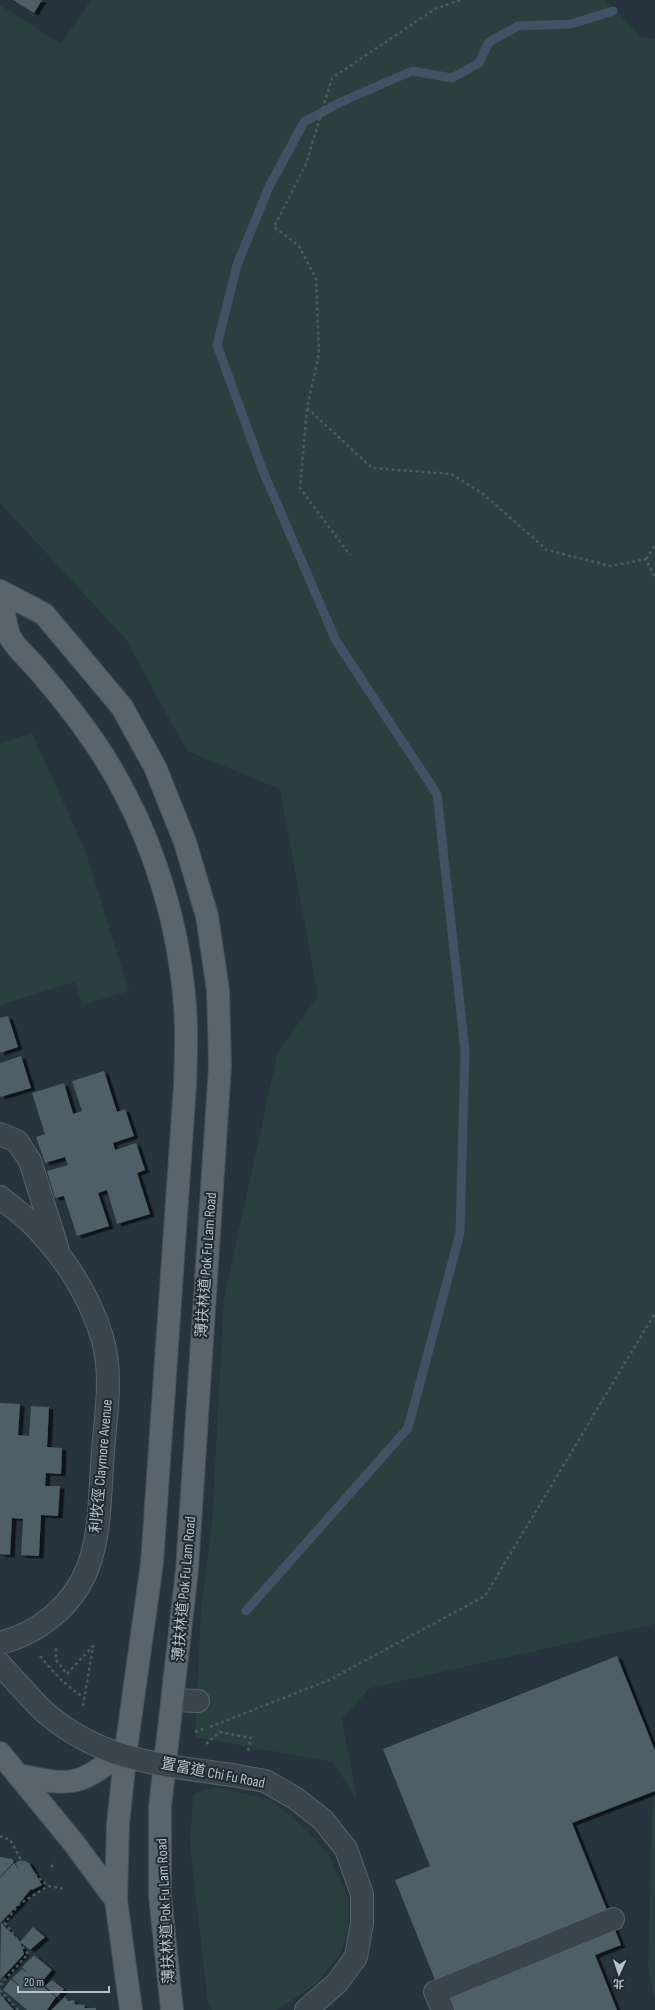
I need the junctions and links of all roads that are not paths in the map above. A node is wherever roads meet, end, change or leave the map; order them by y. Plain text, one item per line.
1 (0, 592) edge
2 (0, 1134) edge
3 (0, 1198) edge
4 (60, 1255) junction
5 (0, 1643) edge
6 (0, 1664) edge
7 (173, 1700) junction
8 (198, 1701) dead end
9 (126, 1749) junction
10 (0, 1753) edge
11 (19, 1774) junction
12 (116, 1900) junction
13 (613, 1919) dead end
14 (131, 2010) edge
15 (172, 2010) edge
16 (306, 2010) edge
17 (443, 2010) edge

1 - 7 main road, 薄扶林道 Pok Fu Lam Road
1 - 9 main road, 薄扶林道 Pok Fu Lam Road
2 - 4 street, 利牧徑 Claymore Avenue
3 - 4 street, 利牧徑 Claymore Avenue
4 - 5 street, 利牧徑 Claymore Avenue
6 - 16 street, 置富道 Chi Fu Road, bridge
7 - 8 street
7 - 15 main road, 薄扶林道 Pok Fu Lam Road
9 - 11 main road
9 - 12 main road, 薄扶林道 Pok Fu Lam Road
10 - 11 main road
11 - 12 main road
12 - 14 main road, 薄扶林道 Pok Fu Lam Road
13 - 17 street

